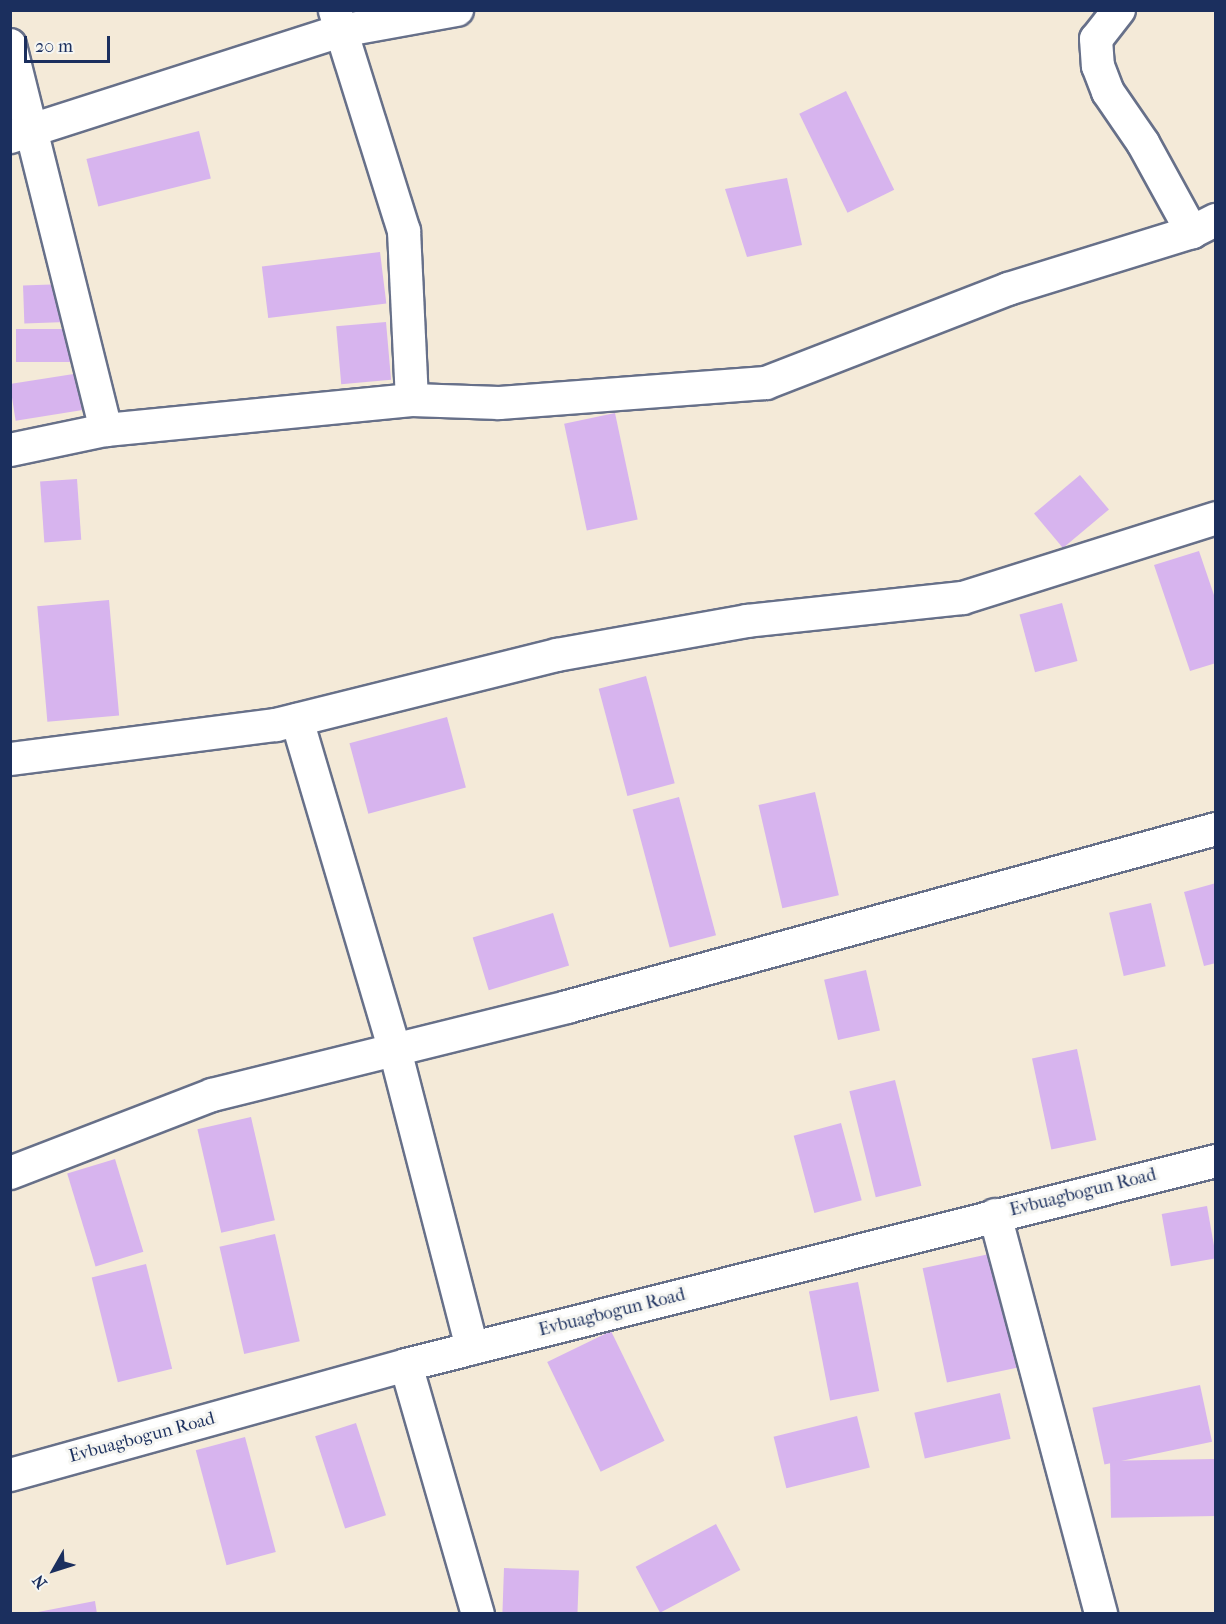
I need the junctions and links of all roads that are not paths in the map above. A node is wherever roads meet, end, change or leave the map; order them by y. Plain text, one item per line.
1 (457, 10) edge
2 (1119, 10) edge
3 (338, 21) edge
4 (10, 45) edge
5 (21, 135) edge
6 (1204, 226) edge
7 (412, 400) junction
8 (106, 430) junction
9 (10, 450) edge
10 (1215, 518) edge
11 (297, 720) junction
12 (10, 759) edge
13 (1215, 830) edge
14 (394, 1050) junction
15 (1215, 1161) edge
16 (10, 1173) edge
17 (995, 1215) junction
18 (472, 1348) junction
19 (406, 1365) junction
20 (10, 1475) edge
21 (478, 1614) edge
22 (1101, 1614) edge

1 - 3 street
2 - 6 street
3 - 5 street
3 - 7 street
4 - 5 street
5 - 8 street
6 - 7 street
7 - 8 street
8 - 9 street
10 - 11 street
11 - 12 street
11 - 14 street
13 - 14 street
14 - 16 street
14 - 18 street
15 - 17 street, Evbuagbogun Road
17 - 18 street, Evbuagbogun Road
17 - 22 street
18 - 19 street, Evbuagbogun Road
19 - 20 street, Evbuagbogun Road
19 - 21 street

